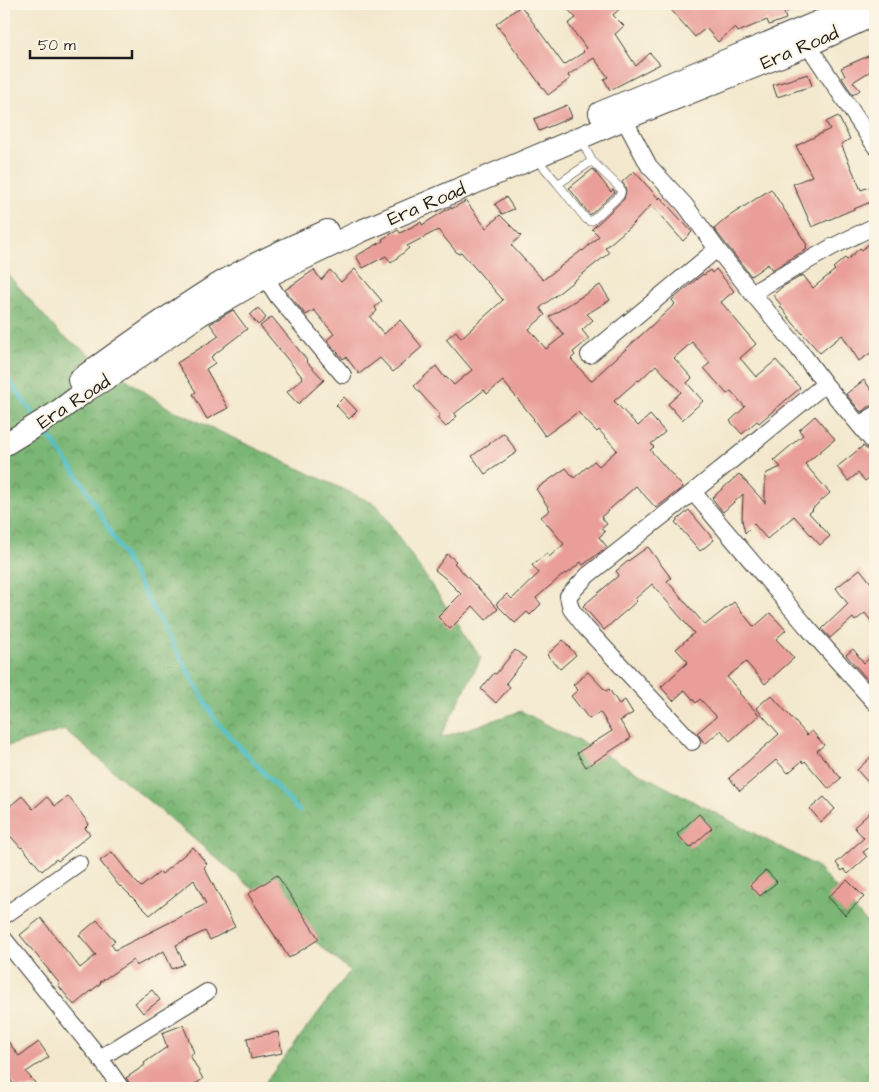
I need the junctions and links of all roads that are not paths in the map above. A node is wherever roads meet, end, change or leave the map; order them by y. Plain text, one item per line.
1 (862, 4) edge
2 (875, 14) edge
3 (808, 45) junction
4 (624, 120) junction
5 (580, 138) junction
6 (875, 146) edge
7 (535, 157) junction
8 (592, 161) junction
9 (558, 184) junction
10 (875, 226) edge
11 (717, 249) junction
12 (265, 277) junction
13 (752, 293) junction
14 (589, 355) dead end
15 (343, 374) dead end
16 (826, 384) junction
17 (52, 407) junction
18 (875, 415) edge
19 (27, 424) junction
20 (860, 424) junction
21 (4, 431) edge
22 (875, 444) edge
23 (4, 445) edge
24 (693, 492) junction
25 (875, 703) edge
26 (692, 742) dead end
27 (79, 863) dead end
28 (4, 916) edge
29 (4, 939) edge
30 (207, 992) dead end
31 (100, 1058) junction
32 (121, 1088) edge

1 - 17 main road
2 - 3 main road, Era Road
3 - 4 main road, Era Road
3 - 6 street
4 - 5 main road, Era Road
4 - 11 street
5 - 7 main road, Era Road
5 - 8 lane
7 - 9 lane
7 - 12 main road, Era Road
8 - 9 lane
8 - 9 lane
10 - 13 street
11 - 13 street
11 - 14 street
12 - 15 street
12 - 17 main road, Era Road
13 - 16 street
16 - 20 street
16 - 24 street
17 - 19 main road, Era Road
18 - 20 street
19 - 21 main road
19 - 23 main road, Era Road
20 - 22 street
24 - 25 street
24 - 26 street
27 - 28 street
29 - 31 street
30 - 31 street
31 - 32 street

